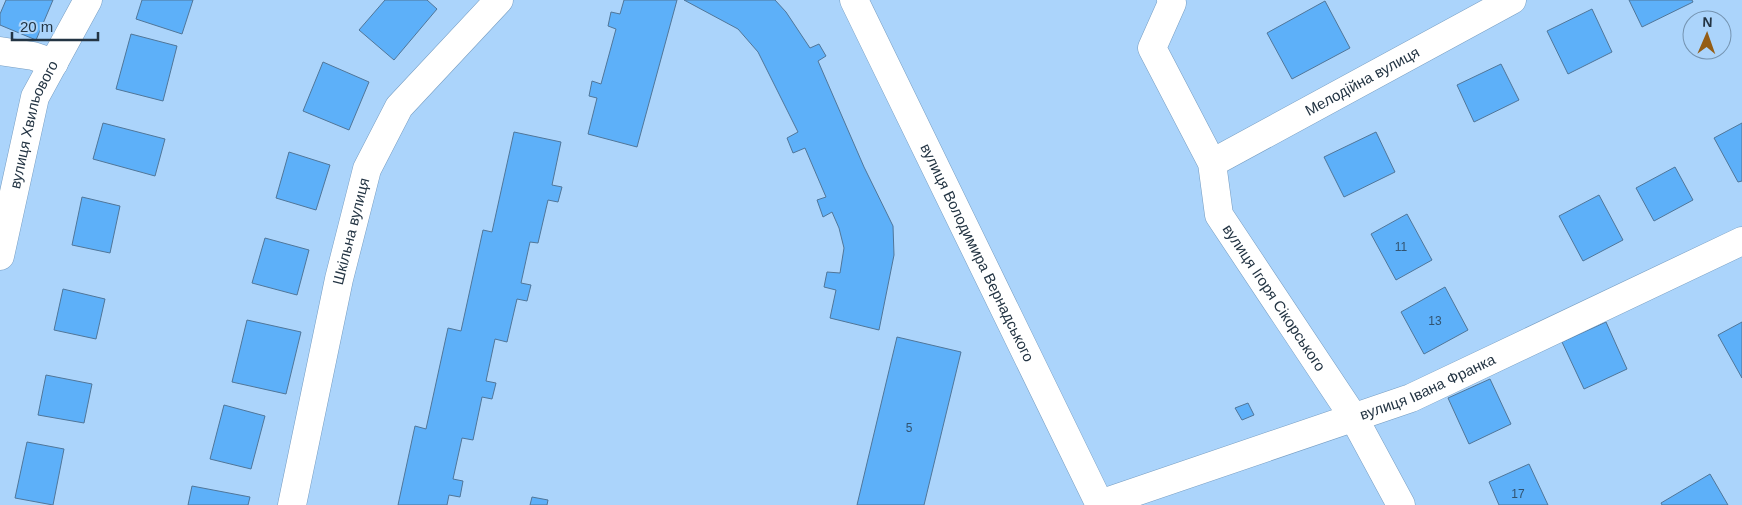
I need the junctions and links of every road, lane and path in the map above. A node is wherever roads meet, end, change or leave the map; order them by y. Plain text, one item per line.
1 (88, 0) edge
2 (499, 0) edge
3 (854, 0) edge
4 (1171, 0) edge
5 (1512, 0) edge
6 (0, 51) edge
7 (54, 63) junction
8 (1212, 163) junction
9 (1742, 241) edge
10 (0, 256) edge
11 (1354, 418) junction
12 (292, 505) edge
13 (1100, 505) edge
14 (1401, 505) edge

1 - 7 street, вулиця Хвильового
2 - 12 street, Шкільна вулиця
3 - 13 street, вулиця Володимира Вернадського
4 - 8 street, вулиця Ігоря Сікорського
5 - 8 street, Мелодійна вулиця
6 - 7 street
7 - 10 street, вулиця Хвильового
8 - 11 street, вулиця Ігоря Сікорського
9 - 11 street, вулиця Івана Франка
11 - 13 street, вулиця Івана Франка
11 - 14 street, вулиця Ігоря Сікорського

